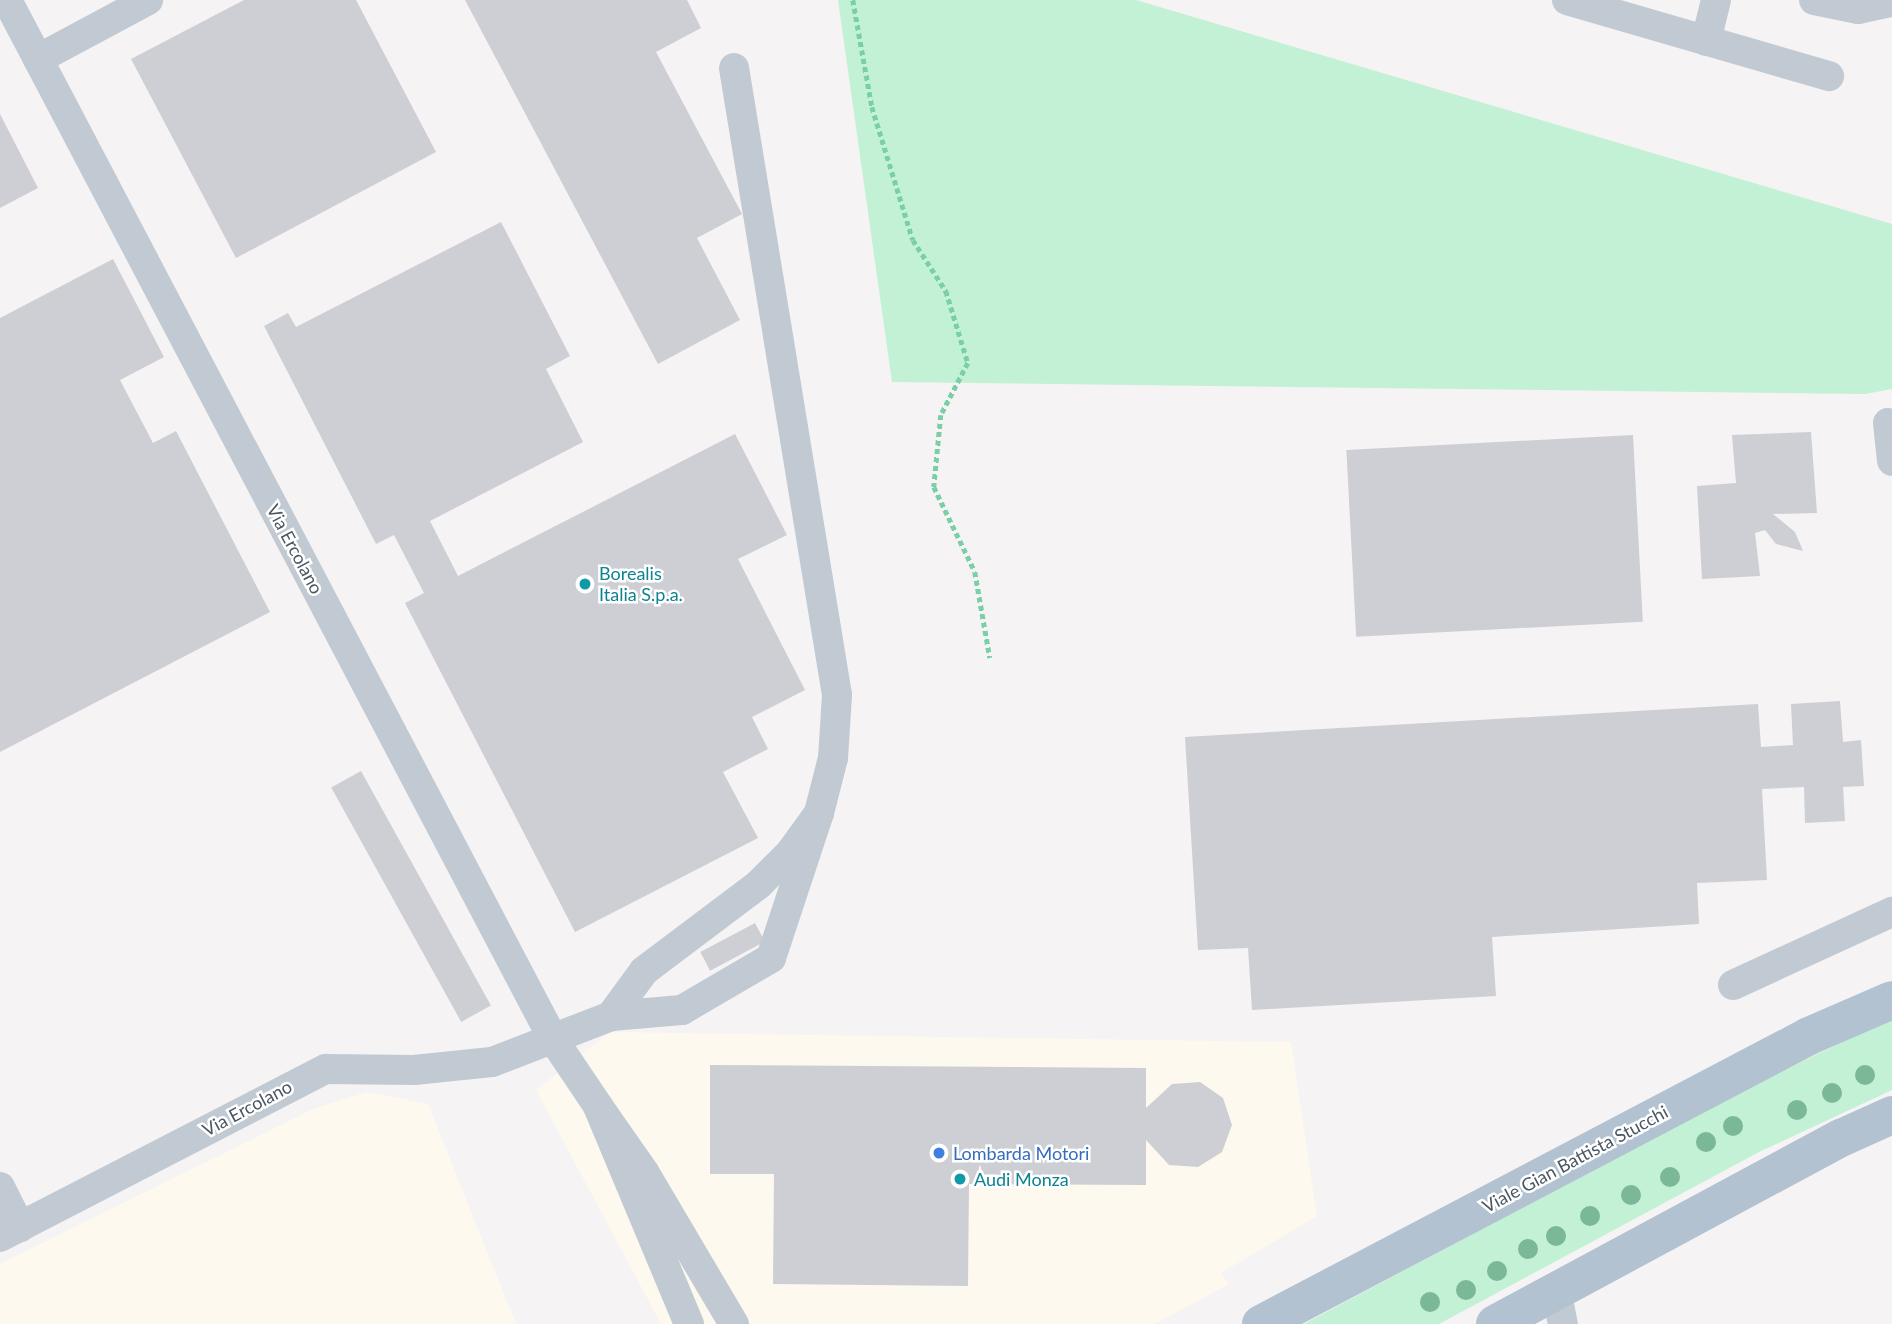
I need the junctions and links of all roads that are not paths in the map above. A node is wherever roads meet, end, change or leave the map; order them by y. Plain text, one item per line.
1 (7, 0) edge
2 (148, 0) edge
3 (1567, 0) edge
4 (1716, 0) edge
5 (1814, 0) edge
6 (1892, 2) edge
7 (1706, 41) junction
8 (38, 58) junction
9 (734, 68) dead end
10 (1829, 76) dead end
11 (1888, 423) dead end
12 (1892, 461) edge
13 (819, 813) junction
14 (1892, 912) edge
15 (1733, 985) dead end
16 (1892, 1000) edge
17 (611, 1016) junction
18 (553, 1039) junction
19 (597, 1106) junction
20 (1892, 1115) edge
21 (0, 1187) edge
22 (10, 1232) edge
23 (1560, 1307) edge
24 (688, 1324) edge
25 (734, 1324) edge
26 (1261, 1324) edge
27 (1495, 1324) edge

1 - 8 street, Via Ercolano
2 - 8 street
3 - 7 street
4 - 7 street
5 - 6 street
7 - 10 street
8 - 18 street, Via Ercolano
9 - 13 street
11 - 12 street
13 - 17 street
13 - 17 street
14 - 15 street
16 - 26 main road, Viale Gian Battista Stucchi
17 - 18 street
18 - 19 street, Via Ercolano
18 - 22 street, Via Ercolano
19 - 24 street, Via Ercolano
19 - 25 street, Via Ercolano
20 - 23 main road
21 - 22 street
23 - 27 main road

